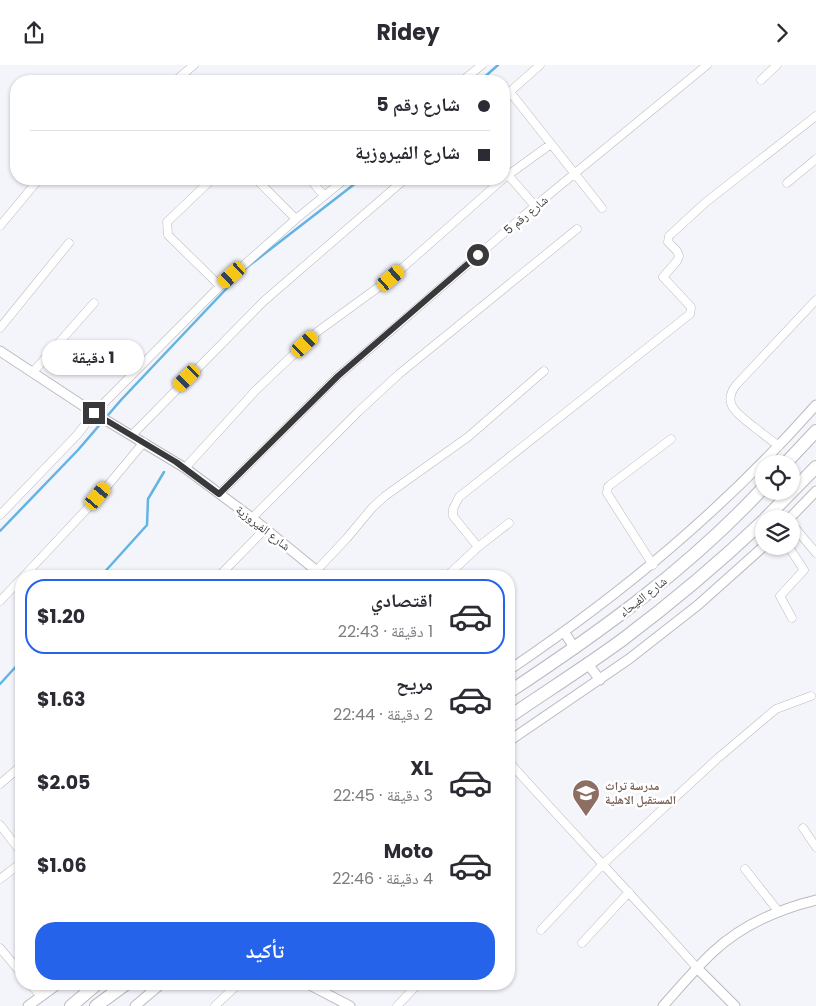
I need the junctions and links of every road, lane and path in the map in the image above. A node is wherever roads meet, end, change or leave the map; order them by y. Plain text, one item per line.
1 (194, 65) edge
2 (482, 65) edge
3 (540, 65) edge
4 (706, 65) edge
5 (776, 65) edge
6 (182, 75) edge
7 (470, 75) edge
8 (761, 80) dead end
9 (510, 91) edge
10 (510, 97) edge
11 (816, 116) edge
12 (551, 144) junction
13 (816, 159) edge
14 (510, 173) edge
15 (575, 174) junction
16 (510, 182) edge
17 (787, 183) dead end
18 (35, 185) edge
19 (206, 185) edge
20 (262, 185) edge
21 (315, 185) edge
22 (338, 185) edge
23 (398, 185) edge
24 (496, 185) edge
25 (324, 196) junction
26 (535, 206) junction
27 (602, 208) dead end
28 (296, 219) junction
29 (0, 226) edge
30 (577, 229) dead end
31 (69, 243) dead end
32 (220, 286) junction
33 (816, 300) edge
34 (94, 303) dead end
35 (0, 328) edge
36 (0, 351) edge
37 (544, 371) dead end
38 (34, 372) junction
39 (816, 405) edge
40 (101, 416) junction
41 (816, 431) edge
42 (132, 435) junction
43 (671, 439) dead end
44 (144, 442) junction
45 (779, 446) junction
46 (793, 455) edge
47 (816, 467) edge
48 (186, 468) junction
49 (816, 491) edge
50 (219, 494) junction
51 (755, 496) edge
52 (773, 510) edge
53 (798, 510) edge
54 (0, 515) edge
55 (252, 519) junction
56 (509, 523) dead end
57 (755, 527) edge
58 (265, 529) junction
59 (800, 534) edge
60 (478, 547) junction
61 (816, 553) edge
62 (755, 554) edge
63 (794, 555) edge
64 (653, 565) junction
65 (29, 570) edge
66 (225, 570) edge
67 (315, 570) edge
68 (321, 570) edge
69 (453, 570) edge
70 (15, 585) edge
71 (0, 601) edge
72 (792, 618) dead end
73 (565, 633) junction
74 (575, 649) junction
75 (588, 664) junction
76 (515, 666) edge
77 (600, 681) junction
78 (515, 688) edge
79 (812, 696) dead end
80 (515, 713) edge
81 (515, 737) edge
82 (515, 769) edge
83 (15, 772) edge
84 (0, 784) edge
85 (0, 825) edge
86 (803, 828) dead end
87 (15, 844) edge
88 (816, 847) edge
89 (602, 865) junction
90 (15, 868) edge
91 (745, 869) dead end
92 (0, 879) edge
93 (630, 892) junction
94 (816, 900) edge
95 (778, 911) junction
96 (540, 930) dead end
97 (582, 943) dead end
98 (0, 948) edge
99 (15, 966) edge
100 (697, 968) junction
101 (36, 990) edge
102 (50, 990) edge
103 (90, 990) edge
104 (118, 990) edge
105 (154, 990) edge
106 (232, 990) edge
107 (319, 990) edge
108 (412, 990) edge
109 (41, 996) junction
110 (28, 1006) edge
111 (71, 1006) edge
112 (96, 1006) edge
113 (135, 1006) edge
114 (215, 1006) edge
115 (350, 1006) edge
116 (397, 1006) edge
117 (663, 1006) edge
118 (735, 1006) edge

1 - 6 street
2 - 7 street
3 - 9 street
4 - 15 street, شارع رقم 5
5 - 8 street
10 - 12 street
11 - 60 street
12 - 14 street
12 - 15 street
13 - 17 street
15 - 26 street, شارع رقم 5
15 - 27 street
16 - 26 street
18 - 29 street
19 - 32 street
20 - 28 street
21 - 25 street
22 - 25 street
23 - 42 street
24 - 48 street
25 - 28 street
26 - 50 street, شارع رقم 5
28 - 32 street
30 - 55 street
31 - 35 street
32 - 40 street
33 - 45 street
34 - 38 street
36 - 38 street, شارع الفيروزية
37 - 68 street
38 - 40 street, شارع الفيروزية
39 - 45 street
40 - 42 street, شارع الفيروزية
40 - 54 street
41 - 46 highway
42 - 44 street, شارع الفيروزية
43 - 64 street
44 - 48 street, شارع الفيروزية
44 - 65 street
45 - 64 street
47 - 52 highway, شارع الفيحاء
48 - 50 street, شارع الفيروزية
49 - 53 street
50 - 55 street, شارع الفيروزية
51 - 74 highway, شارع الفيحاء
55 - 58 street, شارع الفيروزية
56 - 60 street
57 - 75 highway, شارع الفيحاء
58 - 66 street
58 - 67 street, شارع الفيروزية
59 - 61 street
60 - 69 street
62 - 77 street
63 - 72 street
64 - 73 street
70 - 71 street
73 - 74 street
73 - 76 street
74 - 78 highway, شارع الفيحاء
75 - 77 street
75 - 80 highway, شارع الفيحاء
77 - 81 street
79 - 89 street
82 - 89 street
83 - 84 street
85 - 87 street
86 - 88 street
89 - 93 street
89 - 96 street
90 - 92 street
91 - 95 street
93 - 97 street
93 - 100 street
94 - 95 street
95 - 100 street
98 - 99 street
100 - 117 street
100 - 118 street
101 - 109 street
102 - 109 street
103 - 111 highway
104 - 112 highway
105 - 113 street
106 - 114 street
107 - 115 street
108 - 116 street
109 - 110 street

